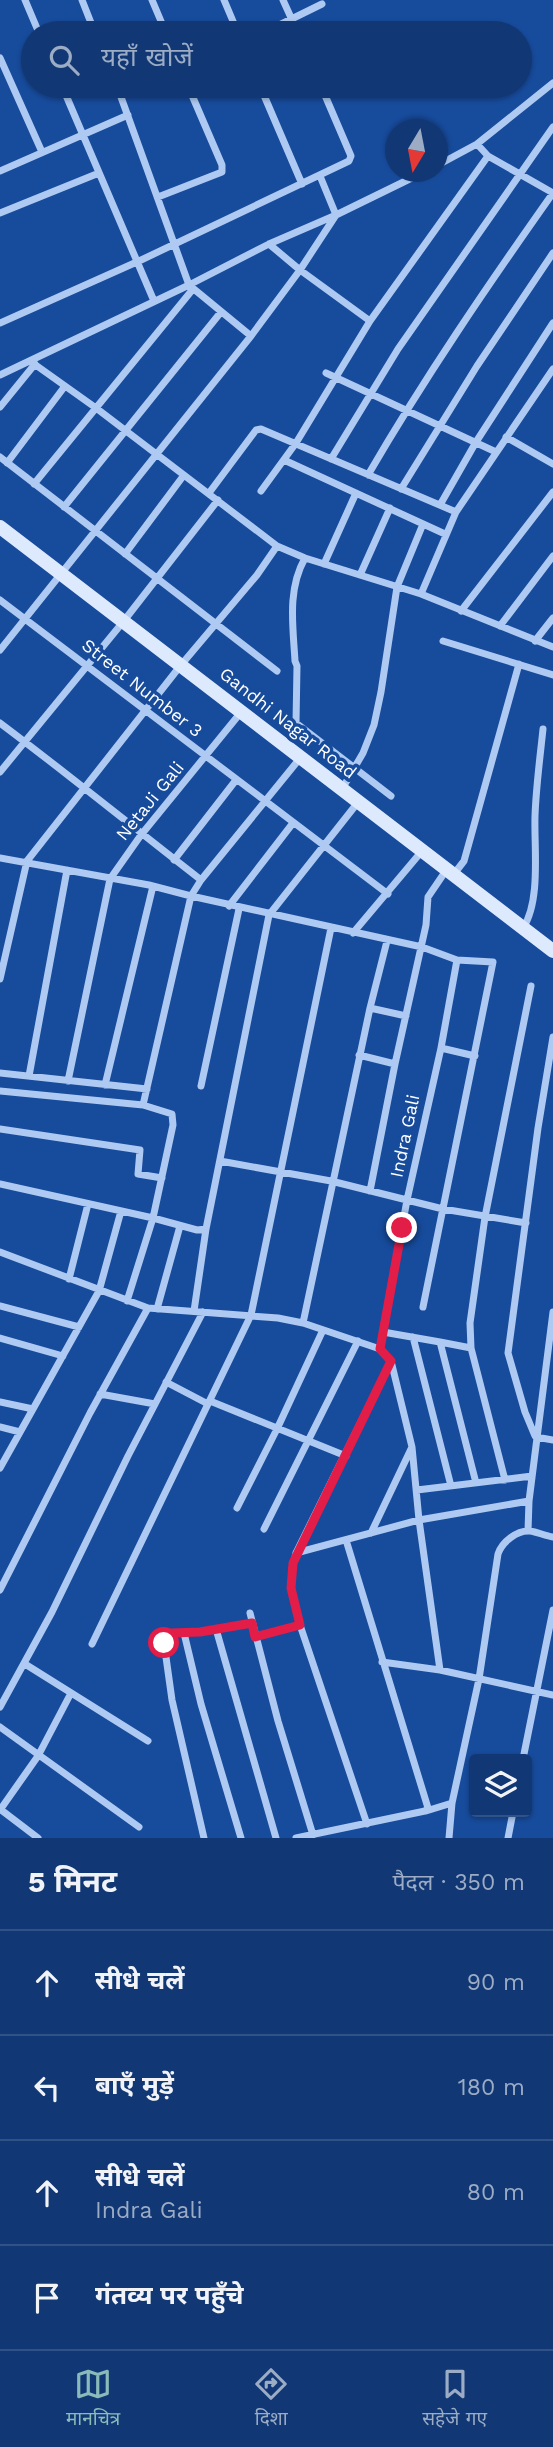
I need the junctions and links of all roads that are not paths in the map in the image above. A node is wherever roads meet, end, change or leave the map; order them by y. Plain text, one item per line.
1 (25, 0) edge
2 (82, 0) edge
3 (152, 0) edge
4 (224, 0) edge
5 (283, 0) edge
6 (331, 0) edge
7 (321, 2) edge
8 (292, 18) junction
9 (34, 21) edge
10 (90, 21) edge
11 (161, 21) edge
12 (233, 21) edge
13 (286, 21) edge
14 (293, 21) edge
15 (0, 58) edge
16 (553, 83) edge
17 (67, 98) edge
18 (122, 98) edge
19 (193, 98) edge
20 (265, 98) edge
21 (326, 98) edge
22 (128, 115) junction
23 (553, 127) edge
24 (83, 134) junction
25 (477, 145) junction
26 (42, 152) junction
27 (488, 156) junction
28 (448, 160) edge
29 (0, 171) edge
30 (99, 173) junction
31 (519, 174) junction
32 (320, 176) junction
33 (404, 182) edge
34 (302, 184) junction
35 (553, 193) edge
36 (158, 197) junction
37 (0, 213) edge
38 (336, 215) junction
39 (175, 244) junction
40 (269, 244) junction
41 (553, 253) edge
42 (139, 261) junction
43 (300, 270) junction
44 (191, 287) junction
45 (155, 301) junction
46 (221, 312) junction
47 (370, 321) junction
48 (0, 323) edge
49 (553, 323) edge
50 (251, 336) junction
51 (33, 363) junction
52 (553, 369) edge
53 (326, 373) dead end
54 (0, 375) edge
55 (335, 378) junction
56 (65, 386) junction
57 (371, 394) junction
58 (0, 407) edge
59 (96, 408) junction
60 (406, 409) junction
61 (440, 424) junction
62 (126, 431) junction
63 (506, 437) junction
64 (476, 442) junction
65 (296, 443) junction
66 (496, 452) junction
67 (156, 455) junction
68 (0, 457) edge
69 (331, 459) junction
70 (284, 460) junction
71 (7, 463) junction
72 (553, 464) edge
73 (184, 475) junction
74 (368, 475) junction
75 (34, 484) junction
76 (401, 489) junction
77 (261, 491) dead end
78 (553, 492) edge
79 (209, 493) junction
80 (356, 493) junction
81 (218, 500) junction
82 (440, 505) junction
83 (64, 507) junction
84 (390, 508) junction
85 (456, 512) junction
86 (423, 524) junction
87 (1, 529) edge
88 (96, 531) junction
89 (446, 534) junction
90 (277, 546) junction
91 (125, 554) junction
92 (553, 556) edge
93 (305, 558) junction
94 (324, 564) junction
95 (61, 574) junction
96 (360, 575) junction
97 (157, 579) junction
98 (397, 587) junction
99 (421, 594) junction
100 (0, 600) edge
101 (461, 611) junction
102 (553, 618) edge
103 (24, 619) junction
104 (123, 622) junction
105 (215, 624) junction
106 (500, 626) junction
107 (443, 641) dead end
108 (536, 641) junction
109 (553, 647) edge
110 (0, 650) edge
111 (519, 664) junction
112 (181, 665) junction
113 (87, 666) junction
114 (277, 671) dead end
115 (553, 675) edge
116 (144, 711) junction
117 (242, 712) junction
118 (0, 723) edge
119 (543, 729) dead end
120 (25, 742) junction
121 (206, 757) junction
122 (301, 757) junction
123 (354, 768) junction
124 (0, 772) edge
125 (236, 780) junction
126 (85, 787) junction
127 (342, 789) junction
128 (391, 796) dead end
129 (359, 801) junction
130 (264, 802) junction
131 (293, 823) junction
132 (141, 835) junction
133 (324, 846) junction
134 (423, 851) junction
135 (0, 858) edge
136 (174, 860) junction
137 (27, 862) junction
138 (68, 870) junction
139 (450, 872) junction
140 (110, 879) junction
141 (201, 880) junction
142 (153, 886) junction
143 (387, 894) junction
144 (191, 897) junction
145 (229, 906) junction
146 (239, 909) junction
147 (269, 915) junction
148 (331, 928) junction
149 (523, 928) junction
150 (353, 933) junction
151 (387, 941) junction
152 (422, 947) junction
153 (553, 951) edge
154 (457, 960) junction
155 (0, 979) edge
156 (531, 986) dead end
157 (369, 1007) junction
158 (406, 1016) junction
159 (553, 1037) edge
160 (441, 1048) junction
161 (359, 1055) junction
162 (475, 1056) junction
163 (396, 1064) junction
164 (0, 1073) edge
165 (29, 1076) junction
166 (68, 1081) junction
167 (105, 1085) junction
168 (201, 1086) dead end
169 (147, 1089) junction
170 (0, 1091) edge
171 (143, 1105) junction
172 (0, 1129) edge
173 (220, 1161) junction
174 (281, 1171) junction
175 (162, 1178) junction
176 (331, 1181) junction
177 (0, 1184) edge
178 (370, 1191) junction
179 (407, 1200) junction
180 (88, 1204) junction
181 (443, 1209) junction
182 (121, 1211) junction
183 (485, 1217) junction
184 (153, 1218) junction
185 (526, 1223) junction
186 (180, 1226) junction
187 (206, 1229) junction
188 (0, 1252) edge
189 (69, 1279) junction
190 (99, 1291) junction
191 (127, 1301) junction
192 (0, 1306) edge
193 (423, 1307) dead end
194 (148, 1308) junction
195 (157, 1309) junction
196 (198, 1311) junction
197 (553, 1312) edge
198 (251, 1315) junction
199 (303, 1323) junction
200 (79, 1327) junction
201 (323, 1330) junction
202 (383, 1332) junction
203 (413, 1337) junction
204 (0, 1338) edge
205 (358, 1340) junction
206 (440, 1342) junction
207 (471, 1348) junction
208 (382, 1350) junction
209 (63, 1356) junction
210 (391, 1361) junction
211 (166, 1382) junction
212 (100, 1394) junction
213 (0, 1402) edge
214 (209, 1402) junction
215 (155, 1405) junction
216 (33, 1409) junction
217 (0, 1427) edge
218 (277, 1429) junction
219 (20, 1432) junction
220 (536, 1437) junction
221 (553, 1440) edge
222 (307, 1442) junction
223 (412, 1447) junction
224 (0, 1449) edge
225 (9, 1452) junction
226 (346, 1456) junction
227 (0, 1468) edge
228 (532, 1476) junction
229 (505, 1480) junction
230 (476, 1483) junction
231 (451, 1486) junction
232 (417, 1490) junction
233 (529, 1501) junction
234 (237, 1508) dead end
235 (419, 1520) junction
236 (264, 1529) dead end
237 (528, 1531) junction
238 (371, 1533) junction
239 (553, 1537) edge
240 (346, 1540) junction
241 (296, 1553) junction
242 (0, 1590) edge
243 (553, 1609) edge
244 (250, 1613) dead end
245 (252, 1623) junction
246 (300, 1625) junction
247 (216, 1629) junction
248 (184, 1633) junction
249 (255, 1637) junction
250 (92, 1644) dead end
251 (382, 1662) junction
252 (25, 1664) junction
253 (440, 1670) junction
254 (479, 1679) junction
255 (535, 1692) junction
256 (71, 1693) junction
257 (553, 1696) edge
258 (0, 1707) edge
259 (0, 1727) edge
260 (148, 1741) dead end
261 (524, 1754) edge
262 (38, 1756) junction
263 (452, 1803) junction
264 (0, 1810) edge
265 (425, 1811) junction
266 (512, 1817) edge
267 (367, 1824) junction
268 (139, 1827) dead end
269 (313, 1835) junction
270 (38, 1838) edge
271 (204, 1838) edge
272 (241, 1838) edge
273 (276, 1838) edge
274 (296, 1838) edge
275 (449, 1838) edge
276 (508, 1838) edge

1 - 9 street
2 - 10 street
3 - 11 street
4 - 12 street
5 - 8 street
6 - 7 street
7 - 8 street
8 - 13 street
8 - 14 street
15 - 26 street
16 - 25 street
17 - 24 street
18 - 22 street
19 - 36 street
20 - 34 street
21 - 32 street
22 - 24 street
22 - 36 street
23 - 31 street
24 - 26 street
24 - 30 street
25 - 27 street
25 - 28 street
26 - 29 street
27 - 31 street
27 - 47 street
30 - 37 street
30 - 42 street
31 - 35 street
31 - 57 street
32 - 34 street
32 - 38 street
33 - 38 street
34 - 39 street
35 - 60 street
36 - 39 street
38 - 40 street
38 - 43 street
39 - 42 street
39 - 44 street
40 - 43 street
40 - 44 street
41 - 61 street
42 - 45 street
42 - 48 street
43 - 47 street
43 - 50 street
44 - 45 street
44 - 46 street
44 - 59 street
45 - 51 street
46 - 50 street
46 - 62 street
47 - 55 street
49 - 64 street
50 - 67 street
51 - 54 street
51 - 56 street
51 - 58 street
52 - 63 street
53 - 55 street
55 - 57 street
55 - 65 street
56 - 59 street
56 - 71 street
57 - 60 street
57 - 69 street
59 - 62 street
59 - 75 street
60 - 61 street
60 - 74 street
61 - 64 street
61 - 76 street
62 - 67 street
62 - 83 street
63 - 66 street
63 - 72 street
64 - 66 street
64 - 82 street
65 - 69 street
65 - 70 street
65 - 79 street
66 - 85 street
67 - 73 street
67 - 88 street
68 - 71 street
69 - 74 street
70 - 77 street
70 - 80 street
71 - 75 street
73 - 79 street
73 - 91 street
74 - 76 street
75 - 83 street
76 - 82 street
78 - 101 street
79 - 81 street
80 - 84 street
80 - 94 street
81 - 90 street
81 - 97 street
82 - 85 street
83 - 88 street
84 - 86 street
84 - 96 street
85 - 89 street
86 - 89 street
86 - 98 street
87 - 95 street, Gandhi Nagar Road
88 - 91 street
88 - 95 street
89 - 99 street
90 - 93 street
90 - 105 street
91 - 97 street
92 - 106 street
93 - 94 street
93 - 123 street
94 - 96 street
95 - 103 street
95 - 104 street, Gandhi Nagar Road
96 - 98 street
97 - 104 street
97 - 105 street
98 - 99 street
98 - 123 street
99 - 101 street
100 - 103 street, Street Number 3
101 - 106 street
102 - 108 street
103 - 110 street
103 - 113 street, Street Number 3
104 - 112 street, Gandhi Nagar Road
104 - 113 street
105 - 112 street
105 - 114 street
106 - 108 street
107 - 111 street
108 - 109 street
111 - 115 street
111 - 139 street
112 - 116 street
112 - 117 street, Gandhi Nagar Road
113 - 116 street, Street Number 3
113 - 120 street
116 - 121 street, Street Number 3
116 - 126 street
117 - 121 street, NetaJi Gali
117 - 122 street, Gandhi Nagar Road
118 - 120 street
119 - 149 street
120 - 124 street
120 - 126 street
121 - 125 street, Street Number 3
121 - 132 street, NetaJi Gali
122 - 127 street, Gandhi Nagar Road
122 - 130 street
123 - 127 street
123 - 128 street
125 - 130 street, Street Number 3
125 - 136 street
126 - 132 street
126 - 137 street
127 - 129 street, Gandhi Nagar Road
129 - 133 street
129 - 134 street, Gandhi Nagar Road
130 - 131 street, Street Number 3
130 - 141 street
131 - 133 street, Street Number 3
131 - 145 street
132 - 136 street
132 - 140 street, NetaJi Gali
133 - 143 street, Street Number 3
133 - 147 street
134 - 139 street, Gandhi Nagar Road
134 - 143 street
135 - 137 street
136 - 141 street
137 - 138 street
137 - 155 street
138 - 140 street
138 - 165 street
139 - 149 street, Gandhi Nagar Road
139 - 152 street
140 - 142 street
140 - 166 street
141 - 144 street
142 - 144 street
142 - 167 street
143 - 150 street
144 - 145 street
144 - 169 street
145 - 146 street
146 - 147 street
146 - 168 street
147 - 148 street
147 - 173 street
148 - 150 street
148 - 174 street
149 - 153 street, Gandhi Nagar Road
150 - 151 street
151 - 152 street
151 - 157 street
152 - 154 street
152 - 158 street
154 - 160 street, Indra Gali
154 - 162 street
156 - 183 street
157 - 158 street
157 - 161 street
158 - 163 street
159 - 185 street
160 - 162 street
160 - 179 street, Indra Gali
161 - 163 street
161 - 176 street
162 - 181 street
163 - 178 street
164 - 165 street
165 - 166 street
166 - 167 street
167 - 169 street
169 - 171 street
170 - 171 street
171 - 175 street
172 - 175 street
173 - 174 street
173 - 187 street
174 - 176 street
174 - 198 street
175 - 184 street
176 - 178 street
176 - 199 street
177 - 180 street
178 - 179 street
179 - 181 street
179 - 202 street, Indra Gali
180 - 182 street
180 - 189 street
181 - 183 street
181 - 193 street
182 - 184 street
182 - 190 street
183 - 185 street
183 - 207 street
184 - 186 street
184 - 191 street
185 - 220 street
186 - 187 street
186 - 195 street
187 - 196 street
188 - 189 street
189 - 190 street
190 - 191 street
190 - 200 street
191 - 194 street
192 - 200 street
194 - 195 street
194 - 212 street
195 - 196 street
196 - 198 street
196 - 211 street
197 - 220 street
198 - 199 street
198 - 214 street
199 - 201 street
200 - 209 street
201 - 205 street
201 - 218 street
202 - 203 street
202 - 208 street, Indra Gali
203 - 206 street
203 - 231 street
204 - 209 street
205 - 208 street
205 - 222 street
206 - 207 street
206 - 230 street
207 - 229 street
208 - 210 street
209 - 216 street
210 - 223 street
210 - 226 street
211 - 214 street
211 - 215 street
212 - 215 street
212 - 242 street
213 - 216 street
214 - 218 street
214 - 250 street
215 - 252 street
216 - 219 street
217 - 219 street
218 - 222 street
218 - 234 street
219 - 225 street
220 - 221 street
220 - 228 street
222 - 226 street
222 - 236 street
223 - 232 street
223 - 238 street
224 - 225 street
225 - 227 street
226 - 241 street
228 - 229 street
228 - 233 street
229 - 230 street
230 - 231 street
231 - 232 street
232 - 235 street
233 - 235 street
233 - 237 street
235 - 238 street
235 - 253 street
237 - 239 street
237 - 254 street
238 - 240 street
240 - 241 street
240 - 251 street
241 - 246 street
243 - 255 street
244 - 245 street
245 - 247 street
245 - 249 street
246 - 249 street
246 - 267 street
247 - 248 street
247 - 273 street
248 - 271 street
248 - 272 street
249 - 269 street
251 - 253 street
251 - 265 street
252 - 256 street
252 - 258 street
253 - 254 street
254 - 255 street
254 - 263 street
255 - 257 street
255 - 261 street
256 - 260 street
256 - 262 street
259 - 262 street
262 - 264 street
262 - 268 street
263 - 265 street
263 - 275 street
264 - 270 street
265 - 267 street
266 - 276 street
267 - 269 street
269 - 274 street

